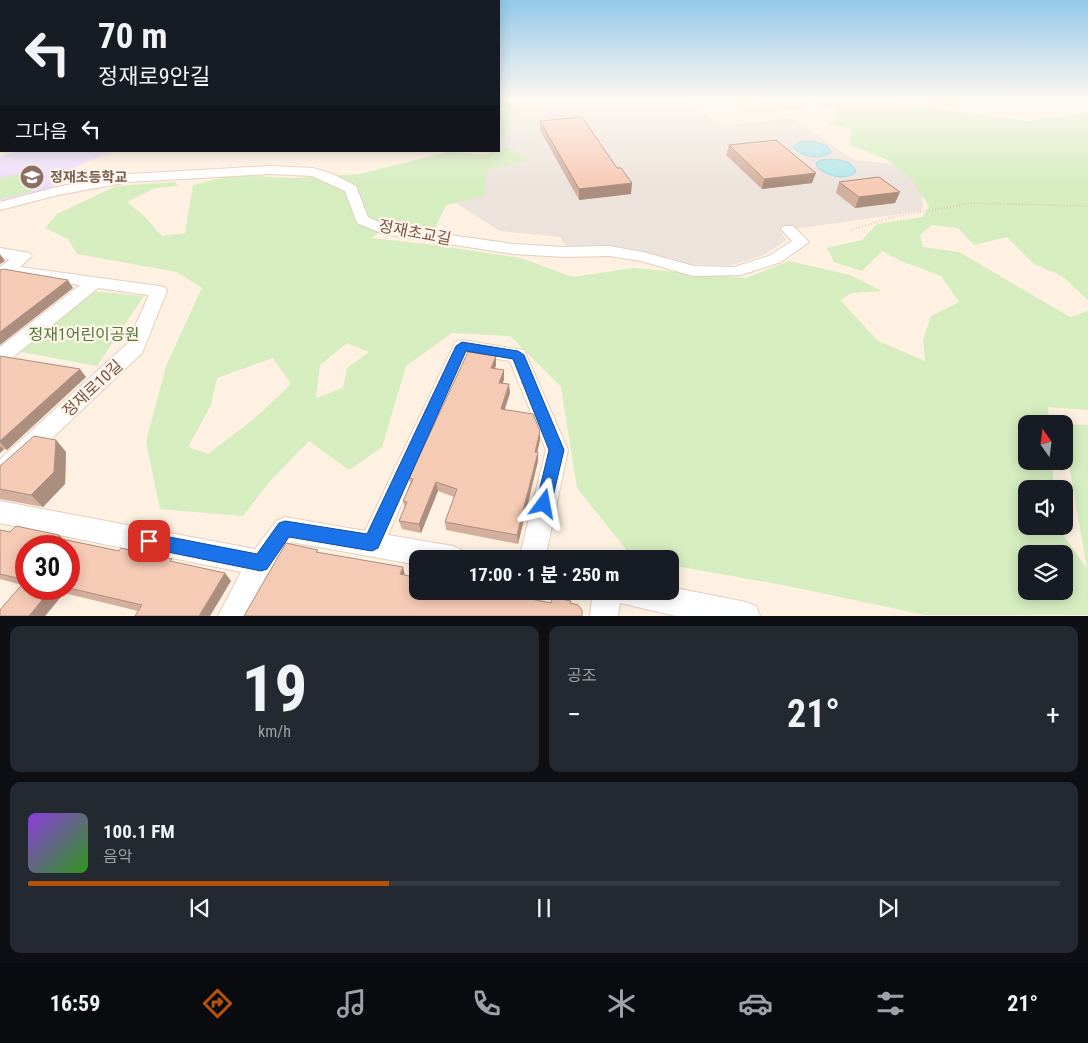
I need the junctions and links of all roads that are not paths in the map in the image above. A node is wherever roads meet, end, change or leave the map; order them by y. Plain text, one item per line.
1 (0, 206) edge
2 (788, 229) dead end
3 (2, 266) edge
4 (95, 282) junction
5 (0, 357) edge
6 (0, 472) edge
7 (0, 512) edge
8 (372, 543) junction
9 (409, 550) edge
10 (534, 550) edge
11 (261, 563) junction
12 (606, 600) edge
13 (668, 600) edge
14 (232, 616) edge
15 (604, 616) edge
16 (746, 616) edge

1 - 2 street, 정재초교길
3 - 4 street, 정재로10길
4 - 5 street
4 - 6 street, 정재로10길
7 - 11 street
8 - 9 street
8 - 10 street
8 - 11 street
11 - 14 street
12 - 15 street
13 - 16 street

